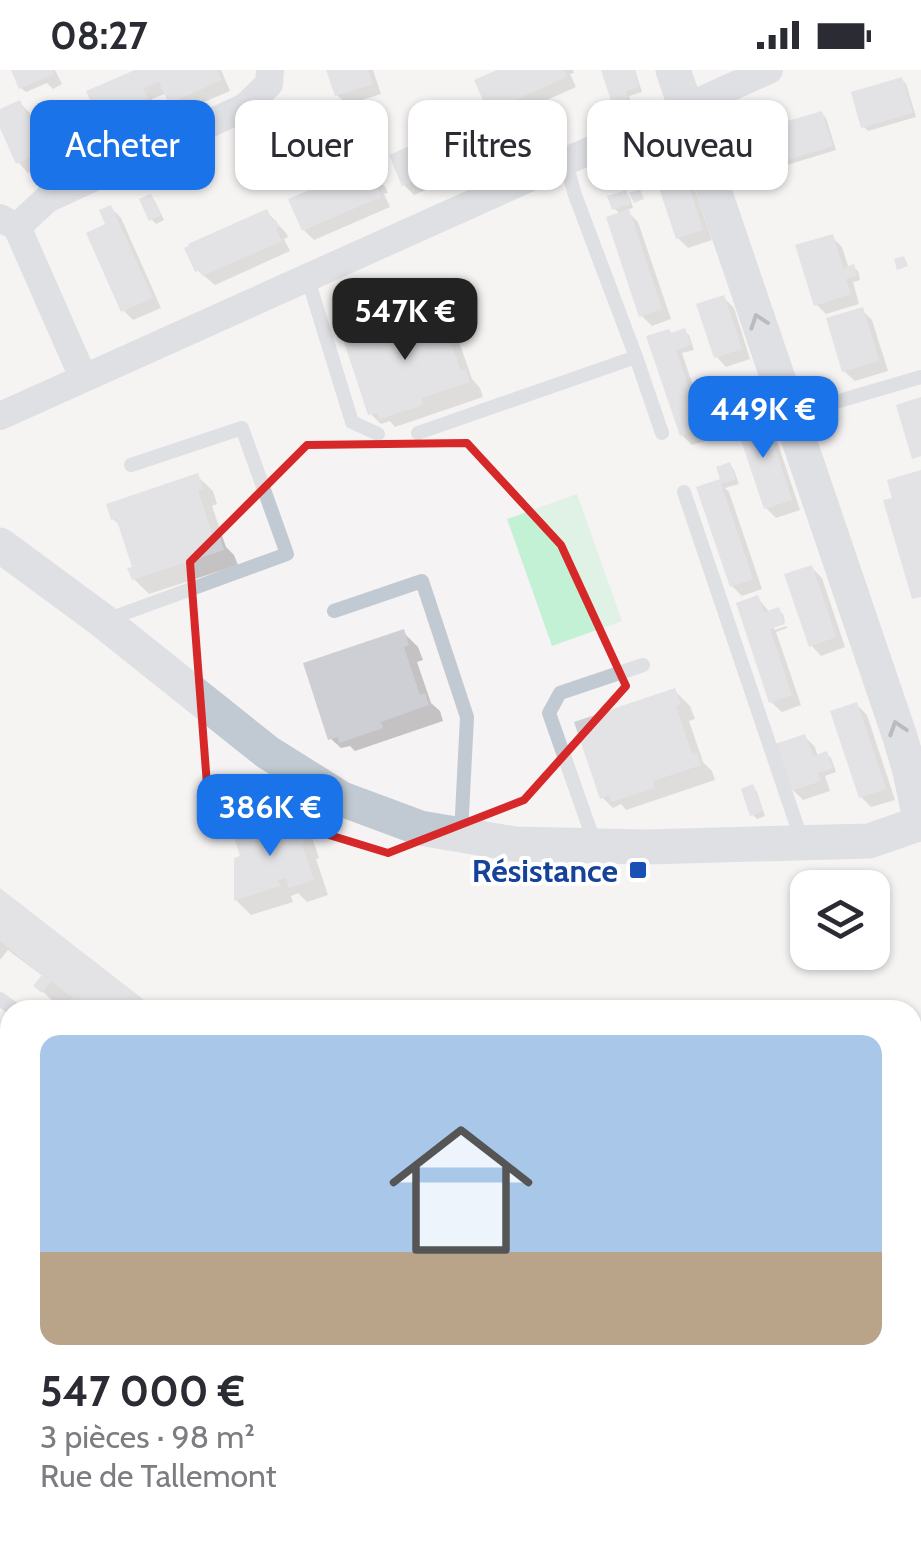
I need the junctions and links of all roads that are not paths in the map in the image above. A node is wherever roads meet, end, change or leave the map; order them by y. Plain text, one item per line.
1 (270, 70) edge
2 (673, 70) edge
3 (769, 70) edge
4 (683, 100) edge
5 (699, 100) edge
6 (567, 167) edge
7 (504, 190) edge
8 (713, 190) edge
9 (9, 223) edge
10 (307, 276) junction
11 (636, 357) junction
12 (921, 377) edge
13 (83, 378) junction
14 (0, 416) edge
15 (790, 416) junction
16 (418, 433) dead end
17 (662, 433) dead end
18 (378, 434) dead end
19 (131, 465) dead end
20 (684, 492) dead end
21 (0, 545) edge
22 (334, 611) dead end
23 (103, 621) junction
24 (642, 664) dead end
25 (921, 823) edge
26 (461, 835) junction
27 (802, 843) junction
28 (596, 846) junction

1 - 9 street
2 - 4 street
3 - 5 street
6 - 11 lane
7 - 10 street
15 -> 8 street
9 - 13 street
10 - 13 street
10 - 18 lane
11 - 16 lane
11 - 17 lane
12 - 15 lane
13 - 14 street
25 -> 15 street
19 - 23 lane
20 - 27 lane
21 - 23 street
22 - 26 lane
23 - 26 street
24 - 28 lane
25 - 27 street
26 - 28 street
27 - 28 street

